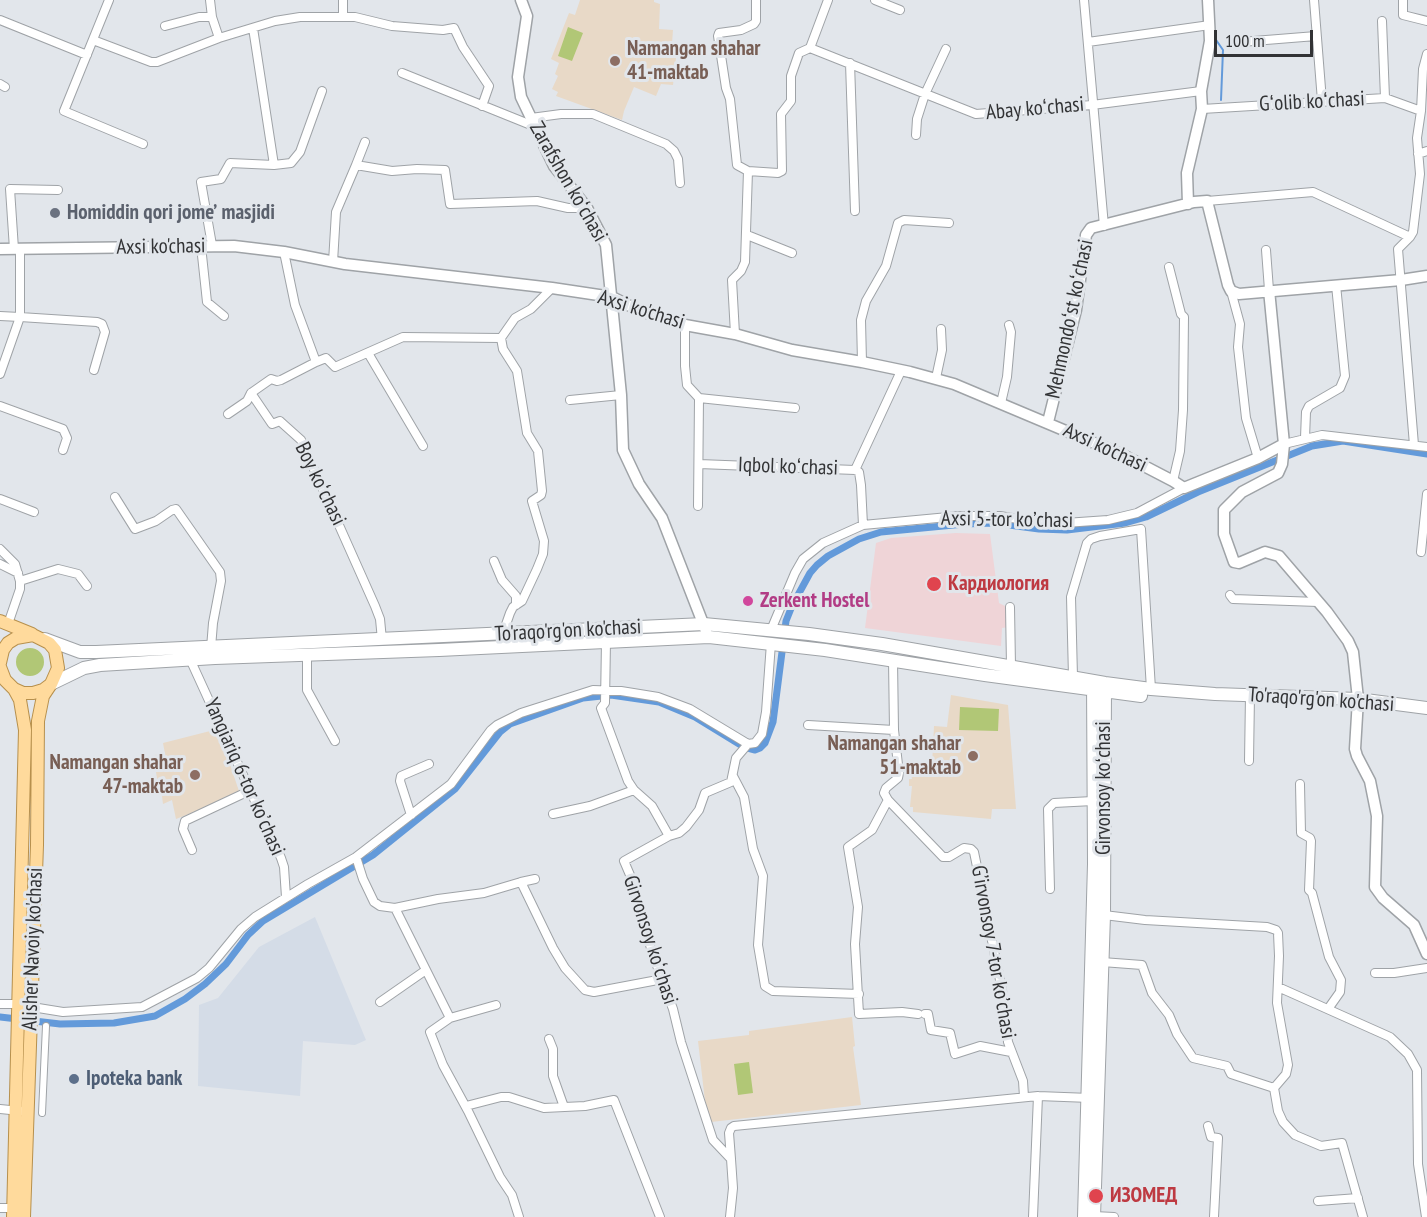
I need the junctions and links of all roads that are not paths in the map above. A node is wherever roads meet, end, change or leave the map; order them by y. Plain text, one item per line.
1 (110, 0) edge
2 (210, 0) edge
3 (343, 0) edge
4 (521, 0) edge
5 (756, 0) edge
6 (828, 0) edge
7 (875, 0) edge
8 (1084, 0) edge
9 (1208, 0) edge
10 (1314, 0) edge
11 (1403, 0) edge
12 (900, 10) dead end
13 (212, 17) junction
14 (343, 17) junction
15 (0, 20) edge
16 (1382, 21) dead end
17 (1427, 21) edge
18 (1210, 25) junction
19 (165, 26) dead end
20 (252, 28) junction
21 (1316, 36) junction
22 (219, 38) junction
23 (93, 40) junction
24 (1088, 42) junction
25 (1240, 42) dead end
26 (810, 48) junction
27 (946, 49) dead end
28 (1427, 54) edge
29 (87, 56) junction
30 (850, 63) junction
31 (402, 74) dead end
32 (1424, 86) edge
33 (322, 91) dead end
34 (1201, 91) junction
35 (925, 94) junction
36 (1385, 98) junction
37 (1322, 101) junction
38 (1092, 105) junction
39 (482, 106) junction
40 (1202, 109) junction
41 (1421, 111) junction
42 (534, 122) junction
43 (916, 135) dead end
44 (365, 142) dead end
45 (142, 144) dead end
46 (1423, 152) edge
47 (274, 165) junction
48 (356, 165) junction
49 (748, 171) junction
50 (680, 183) dead end
51 (58, 190) dead end
52 (1207, 201) junction
53 (1188, 204) junction
54 (587, 208) junction
55 (855, 211) dead end
56 (949, 223) dead end
57 (1104, 226) junction
58 (747, 235) junction
59 (1410, 237) junction
60 (206, 245) junction
61 (0, 249) edge
62 (17, 249) junction
63 (1266, 250) dead end
64 (284, 252) junction
65 (792, 253) dead end
66 (333, 262) junction
67 (1169, 267) dead end
68 (1427, 276) edge
69 (1401, 280) junction
70 (1336, 285) junction
71 (552, 288) junction
72 (1269, 290) junction
73 (1231, 291) junction
74 (612, 297) junction
75 (0, 316) edge
76 (20, 316) junction
77 (224, 316) dead end
78 (685, 325) junction
79 (1009, 325) dead end
80 (941, 329) dead end
81 (735, 334) junction
82 (501, 338) junction
83 (368, 353) junction
84 (316, 362) junction
85 (862, 362) junction
86 (94, 370) dead end
87 (901, 371) junction
88 (0, 374) edge
89 (936, 378) junction
90 (251, 393) junction
91 (621, 395) junction
92 (699, 398) junction
93 (570, 399) dead end
94 (1001, 403) junction
95 (0, 406) edge
96 (795, 408) dead end
97 (228, 414) dead end
98 (1048, 422) junction
99 (1305, 438) junction
100 (1414, 445) junction
101 (423, 446) dead end
102 (1284, 447) junction
103 (1427, 447) edge
104 (63, 450) dead end
105 (1258, 458) junction
106 (699, 464) junction
107 (855, 470) junction
108 (1173, 481) junction
109 (1184, 488) junction
110 (1427, 494) edge
111 (115, 497) dead end
112 (0, 499) edge
113 (698, 506) dead end
114 (34, 512) dead end
115 (862, 525) junction
116 (0, 549) edge
117 (1421, 552) dead end
118 (494, 561) dead end
119 (0, 564) edge
120 (19, 577) junction
121 (87, 586) dead end
122 (1230, 595) dead end
123 (1318, 602) junction
124 (516, 605) junction
125 (1010, 607) dead end
126 (4, 622) edge
127 (704, 624) junction
128 (771, 630) junction
129 (503, 633) junction
130 (41, 637) junction
131 (709, 637) junction
132 (382, 640) junction
133 (606, 641) junction
134 (771, 643) junction
135 (211, 648) junction
136 (307, 655) junction
137 (190, 659) junction
138 (0, 660) edge
139 (893, 660) junction
140 (1011, 666) junction
141 (0, 668) edge
142 (1074, 677) junction
143 (6, 683) edge
144 (51, 684) junction
145 (1099, 687) junction
146 (1151, 689) junction
147 (605, 693) junction
148 (1215, 694) junction
149 (1250, 695) junction
150 (1358, 699) junction
151 (1427, 708) edge
152 (808, 725) dead end
153 (894, 730) junction
154 (335, 741) dead end
155 (748, 744) junction
156 (1249, 761) dead end
157 (429, 764) dead end
158 (733, 776) junction
159 (1300, 784) dead end
160 (634, 790) junction
161 (249, 791) junction
162 (888, 800) junction
163 (1093, 801) junction
164 (553, 814) dead end
165 (411, 815) junction
166 (669, 836) junction
167 (192, 850) dead end
168 (357, 859) junction
169 (535, 879) dead end
170 (521, 882) junction
171 (1050, 889) dead end
172 (286, 897) junction
173 (395, 908) junction
174 (1104, 915) junction
175 (1427, 954) edge
176 (1102, 962) junction
177 (1427, 968) edge
178 (426, 970) junction
179 (1375, 973) dead end
180 (663, 979) junction
181 (1278, 987) junction
182 (859, 994) junction
183 (380, 1002) dead end
184 (0, 1004) edge
185 (496, 1005) dead end
186 (25, 1008) junction
187 (1328, 1009) junction
188 (450, 1018) junction
189 (46, 1026) dead end
190 (25, 1029) junction
191 (549, 1039) dead end
192 (1011, 1052) junction
193 (1417, 1070) junction
194 (1427, 1072) edge
195 (1274, 1089) junction
196 (1038, 1096) junction
197 (1024, 1097) junction
198 (1093, 1098) junction
199 (466, 1106) junction
200 (564, 1107) junction
201 (0, 1109) edge
202 (16, 1109) junction
203 (42, 1113) dead end
204 (28, 1114) junction
205 (1208, 1126) dead end
206 (731, 1159) junction
207 (1358, 1198) junction
208 (1318, 1202) dead end
209 (0, 1208) edge
210 (13, 1213) edge
211 (24, 1217) edge
212 (519, 1217) edge
213 (660, 1217) edge
214 (730, 1217) edge
215 (1033, 1217) edge
216 (1091, 1217) edge
217 (1114, 1217) edge
218 (1214, 1217) edge
219 (1363, 1217) edge
220 (1426, 1217) edge

1 - 23 street
2 - 13 street
3 - 14 street
4 - 42 street, Zarafshon koʻchasi
5 - 49 street
6 - 26 street
7 - 12 street
8 - 24 street
9 - 18 street
10 - 21 street
11 - 17 street
13 - 19 street
13 - 22 street
14 - 20 street
14 - 39 street
15 - 29 street
16 - 36 street
18 - 24 street
18 - 34 street
20 - 22 street
20 - 47 street
21 - 25 street
21 - 37 street
22 - 23 street
23 - 29 street
24 - 38 street
26 - 30 street, Abay koʻchasi
26 - 49 street
27 - 35 street
28 - 32 street
29 - 45 street
30 - 35 street, Abay koʻchasi
30 - 55 street
31 - 39 street
32 - 41 street
33 - 47 street
34 - 38 street, Abay koʻchasi
34 - 40 street
35 - 38 street, Abay koʻchasi
35 - 43 street
36 - 37 street, Gʻolib koʻchasi
36 - 41 street, Gʻolib koʻchasi
37 - 40 street, Gʻolib koʻchasi
38 - 57 street
39 - 42 street
40 - 53 street
41 - 46 street
42 - 50 street
42 - 54 street, Zarafshon koʻchasi
44 - 48 street
46 - 59 street
47 - 60 street
48 - 54 street
48 - 66 street
49 - 58 street
51 - 62 street
52 - 53 street, Mehmondoʻst koʻchasi
52 - 59 street
52 - 73 street
53 - 57 street, Mehmondoʻst koʻchasi
54 - 74 street, Zarafshon koʻchasi
56 - 85 street
57 - 98 street, Mehmondoʻst koʻchasi
58 - 65 street
58 - 81 street
59 - 69 street
60 - 62 street, Axsi ko'chasi
60 - 64 street, Axsi ko'chasi
60 - 77 street
61 - 62 street, Axsi ko'chasi
62 - 76 street
63 - 72 street
64 - 66 street, Axsi ko'chasi
64 - 84 street
66 - 71 street, Axsi ko'chasi
67 - 108 street
68 - 69 street
69 - 70 street
69 - 100 street
70 - 72 street
70 - 99 street
71 - 74 street, Axsi ko'chasi
71 - 82 street
72 - 73 street
72 - 102 street
73 - 105 street
74 - 78 street, Axsi ko'chasi
74 - 91 street, Zarafshon koʻchasi
75 - 76 street
76 - 86 street
76 - 88 street
78 - 81 street, Axsi ko'chasi
78 - 92 street
79 - 94 street
80 - 89 street
81 - 85 street, Axsi ko'chasi
82 - 83 street
82 - 124 street
83 - 84 street
83 - 101 street
84 - 90 street
85 - 87 street, Axsi ko'chasi
87 - 89 street, Axsi ko'chasi
87 - 107 street
89 - 94 street, Axsi ko'chasi
90 - 97 street
90 - 132 street, Boy koʻchasi
91 - 93 street
91 - 127 street, Zarafshon koʻchasi
92 - 96 street
92 - 106 street
94 - 98 street, Axsi ko'chasi
95 - 104 street
98 - 108 street, Axsi ko'chasi
99 - 100 street
99 - 102 street
100 - 103 street
102 - 105 street
102 - 123 street
105 - 109 street
106 - 107 street, Iqbol koʻchasi
106 - 113 street
107 - 115 street, Iqbol koʻchasi
108 - 109 street, Axsi ko'chasi
109 - 115 street, Аxsi 5-tor koʼchasi
110 - 117 street
111 - 135 street
112 - 114 street
115 - 128 street, Аxsi 5-tor koʼchasi
116 - 120 street
118 - 124 street
119 - 120 street
120 - 121 street
120 - 126 street
122 - 123 street
123 - 150 street
124 - 129 street
125 - 140 street
126 - 130 main road
127 - 128 main road, To'raqo'rg'on ko'chasi
127 - 129 main road, To'raqo'rg'on ko'chasi
127 - 131 street, Zarafshon koʻchasi
128 - 140 main road, To'raqo'rg'on ko'chasi
129 - 132 main road, To'raqo'rg'on ko'chasi
130 - 135 main road, To'raqo'rg'on ko'chasi
130 - 138 main road
130 - 144 main road, Alisher Navoiy ko'chasi
131 - 133 main road, To'raqo'rg'on ko'chasi
131 - 134 main road, To'raqo'rg'on ko'chasi
132 - 135 main road, To'raqo'rg'on ko'chasi
133 - 136 main road, To'raqo'rg'on ko'chasi
133 - 147 street
134 - 139 main road, To'raqo'rg'on ko'chasi
134 - 155 street
136 - 137 main road, To'raqo'rg'on ko'chasi
136 - 154 street
137 - 144 main road, To'raqo'rg'on ko'chasi
137 - 161 street, Yangiаriq 6-tor koʼchasi
139 - 145 main road, To'raqo'rg'on ko'chasi
139 - 153 street
140 - 142 main road, To'raqo'rg'on ko'chasi
141 - 143 main road
142 - 145 main road, To'raqo'rg'on ko'chasi
142 - 146 street
143 - 144 main road
143 - 186 main road
144 - 186 main road, Alisher Navoiy ko'chasi
145 - 146 main road, To'raqo'rg'on ko'chasi
145 - 148 main road, To'raqo'rg'on ko'chasi
145 - 163 main road, Girvonsoy koʻchasi
145 - 174 main road, Girvonsoy koʻchasi
146 - 148 main road, To'raqo'rg'on ko'chasi
147 - 155 street
147 - 160 street
147 - 165 street
148 - 149 main road, To'raqo'rg'on ko'chasi
149 - 150 main road, To'raqo'rg'on ko'chasi
149 - 156 street
150 - 151 main road, To'raqo'rg'on ko'chasi
150 - 175 street
152 - 153 street
153 - 162 street
155 - 158 street
157 - 165 street
158 - 166 street
158 - 182 street
159 - 187 street
160 - 164 street
160 - 166 street
161 - 167 street
161 - 172 street, Yangiаriq 6-tor koʼchasi
162 - 182 street
162 - 192 street, Gʼirvonsoy 7-tor koʼchasi
163 - 171 street
163 - 198 main road, Girvonsoy koʻchasi
165 - 168 street
166 - 180 street, Girvonsoy koʻchasi
168 - 172 street
168 - 173 street
169 - 170 street
170 - 173 street
170 - 180 street
172 - 186 street
173 - 178 street
174 - 176 main road, Girvonsoy koʻchasi
174 - 181 street
176 - 195 street
176 - 198 main road, Girvonsoy koʻchasi
177 - 179 street
178 - 183 street
178 - 188 street
180 - 206 street, Girvonsoy koʻchasi
181 - 187 street
181 - 195 street
182 - 192 street
184 - 186 street
185 - 188 street
186 - 190 main road, Alisher Navoiy ko'chasi
187 - 193 street
188 - 199 street
189 - 203 street
190 - 202 main road
190 - 204 main road, Alisher Navoiy ko'chasi
191 - 200 street
192 - 197 street, Gʼirvonsoy 7-tor koʼchasi
193 - 194 street
193 - 220 street
195 - 207 street
196 - 197 street
196 - 198 street
196 - 215 street
197 - 206 street
198 - 216 main road, Girvonsoy koʻchasi
199 - 200 street
199 - 212 street
200 - 213 street
201 - 202 street
202 - 204 street
202 - 210 main road
204 - 211 main road, Alisher Navoiy ko'chasi
205 - 218 street
206 - 214 street
207 - 208 street
207 - 219 street
209 - 210 street
216 - 217 street

